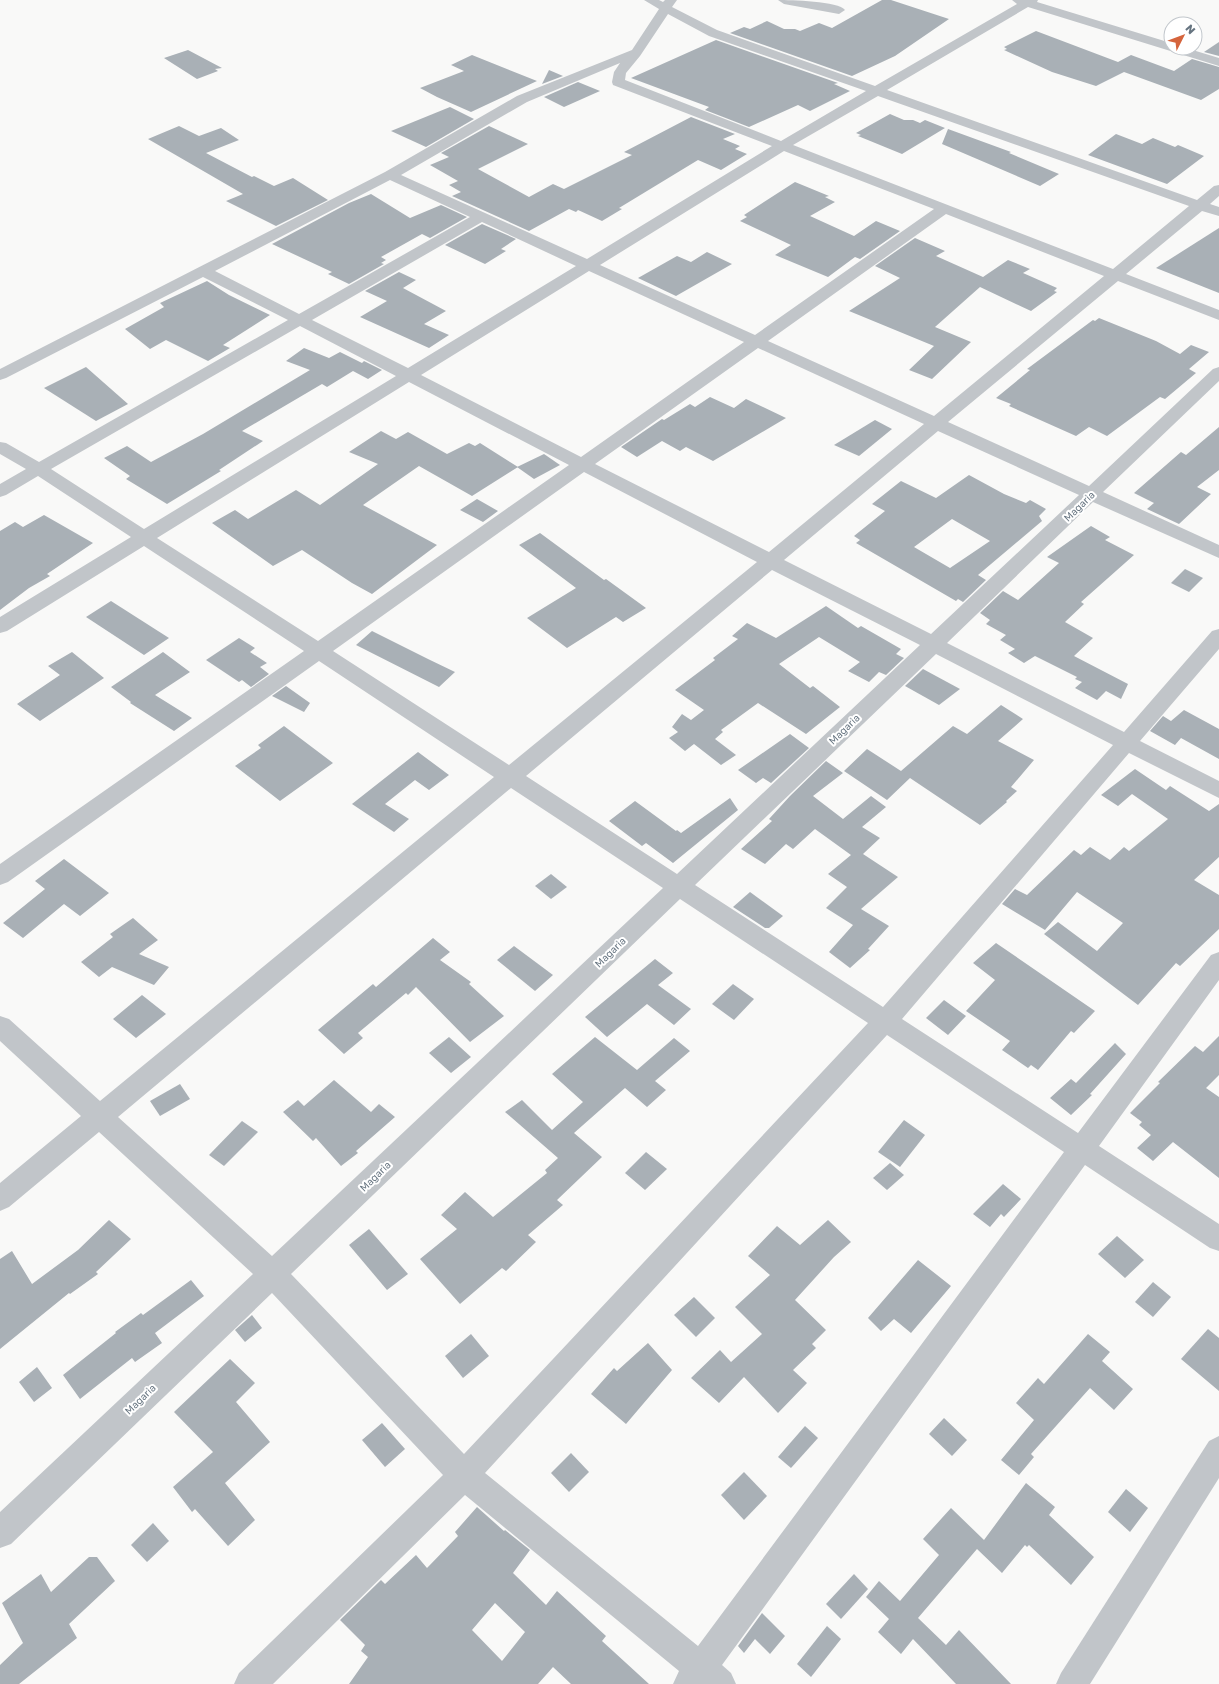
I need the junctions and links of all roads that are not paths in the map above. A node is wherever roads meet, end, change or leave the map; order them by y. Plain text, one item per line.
1 (650, 0) edge
2 (784, 0) edge
3 (1026, 1) edge
4 (669, 4) edge
5 (839, 10) dead end
6 (1163, 45) edge
7 (636, 53) junction
8 (1199, 56) edge
9 (1219, 62) edge
10 (875, 90) junction
11 (782, 146) junction
12 (390, 175) junction
13 (1219, 189) edge
14 (1200, 205) junction
15 (944, 209) junction
16 (1219, 212) edge
17 (482, 216) junction
18 (590, 264) junction
19 (202, 270) junction
20 (1116, 275) junction
21 (1219, 315) edge
22 (300, 320) junction
23 (757, 341) junction
24 (1219, 372) edge
25 (0, 375) edge
26 (409, 375) junction
27 (937, 423) junction
28 (0, 447) edge
29 (583, 464) junction
30 (39, 469) junction
31 (0, 491) edge
32 (1091, 494) junction
33 (144, 538) junction
34 (1219, 552) edge
35 (771, 561) junction
36 (0, 626) edge
37 (1219, 636) edge
38 (934, 644) junction
39 (318, 651) junction
40 (1126, 742) junction
41 (510, 776) junction
42 (1219, 790) edge
43 (0, 876) edge
44 (679, 887) junction
45 (1219, 962) edge
46 (885, 1021) junction
47 (0, 1026) edge
48 (99, 1117) junction
49 (1082, 1150) junction
50 (0, 1198) edge
51 (1219, 1239) edge
52 (272, 1274) junction
53 (1219, 1451) edge
54 (464, 1475) junction
55 (0, 1533) edge
56 (703, 1678) edge
57 (250, 1684) edge
58 (1072, 1684) edge

1 - 4 street
2 - 5 street
3 - 6 street
3 - 10 street
4 - 7 street
4 - 10 street
7 - 11 street
7 - 12 street
8 - 9 street
10 - 11 street
10 - 14 street
11 - 15 street
11 - 18 street
12 - 17 street
12 - 19 street
13 - 14 street
14 - 16 street
14 - 20 street
15 - 20 street
15 - 23 street
17 - 18 street
17 - 22 street
18 - 23 street
18 - 26 street
19 - 22 street
19 - 25 street
20 - 21 street
20 - 27 street
22 - 26 street
22 - 30 street
23 - 27 street
23 - 29 street
24 - 32 street, Magaria
26 - 29 street
26 - 33 street
27 - 32 street
27 - 35 street
28 - 30 street
29 - 35 street
29 - 39 street
30 - 31 street
30 - 33 street
32 - 34 street
32 - 38 street, Magaria
33 - 36 street
33 - 39 street
35 - 38 street
35 - 41 street
37 - 40 street
38 - 40 street
38 - 44 street, Magaria
39 - 41 street
39 - 43 street
40 - 42 street
40 - 46 street
41 - 44 street
41 - 48 street
44 - 46 street
44 - 52 street, Magaria
45 - 49 street
46 - 49 street
46 - 54 street
47 - 48 street
48 - 50 street
48 - 52 street
49 - 51 street
49 - 56 street
52 - 54 street
52 - 55 street, Magaria
53 - 58 street
54 - 56 street
54 - 57 street

